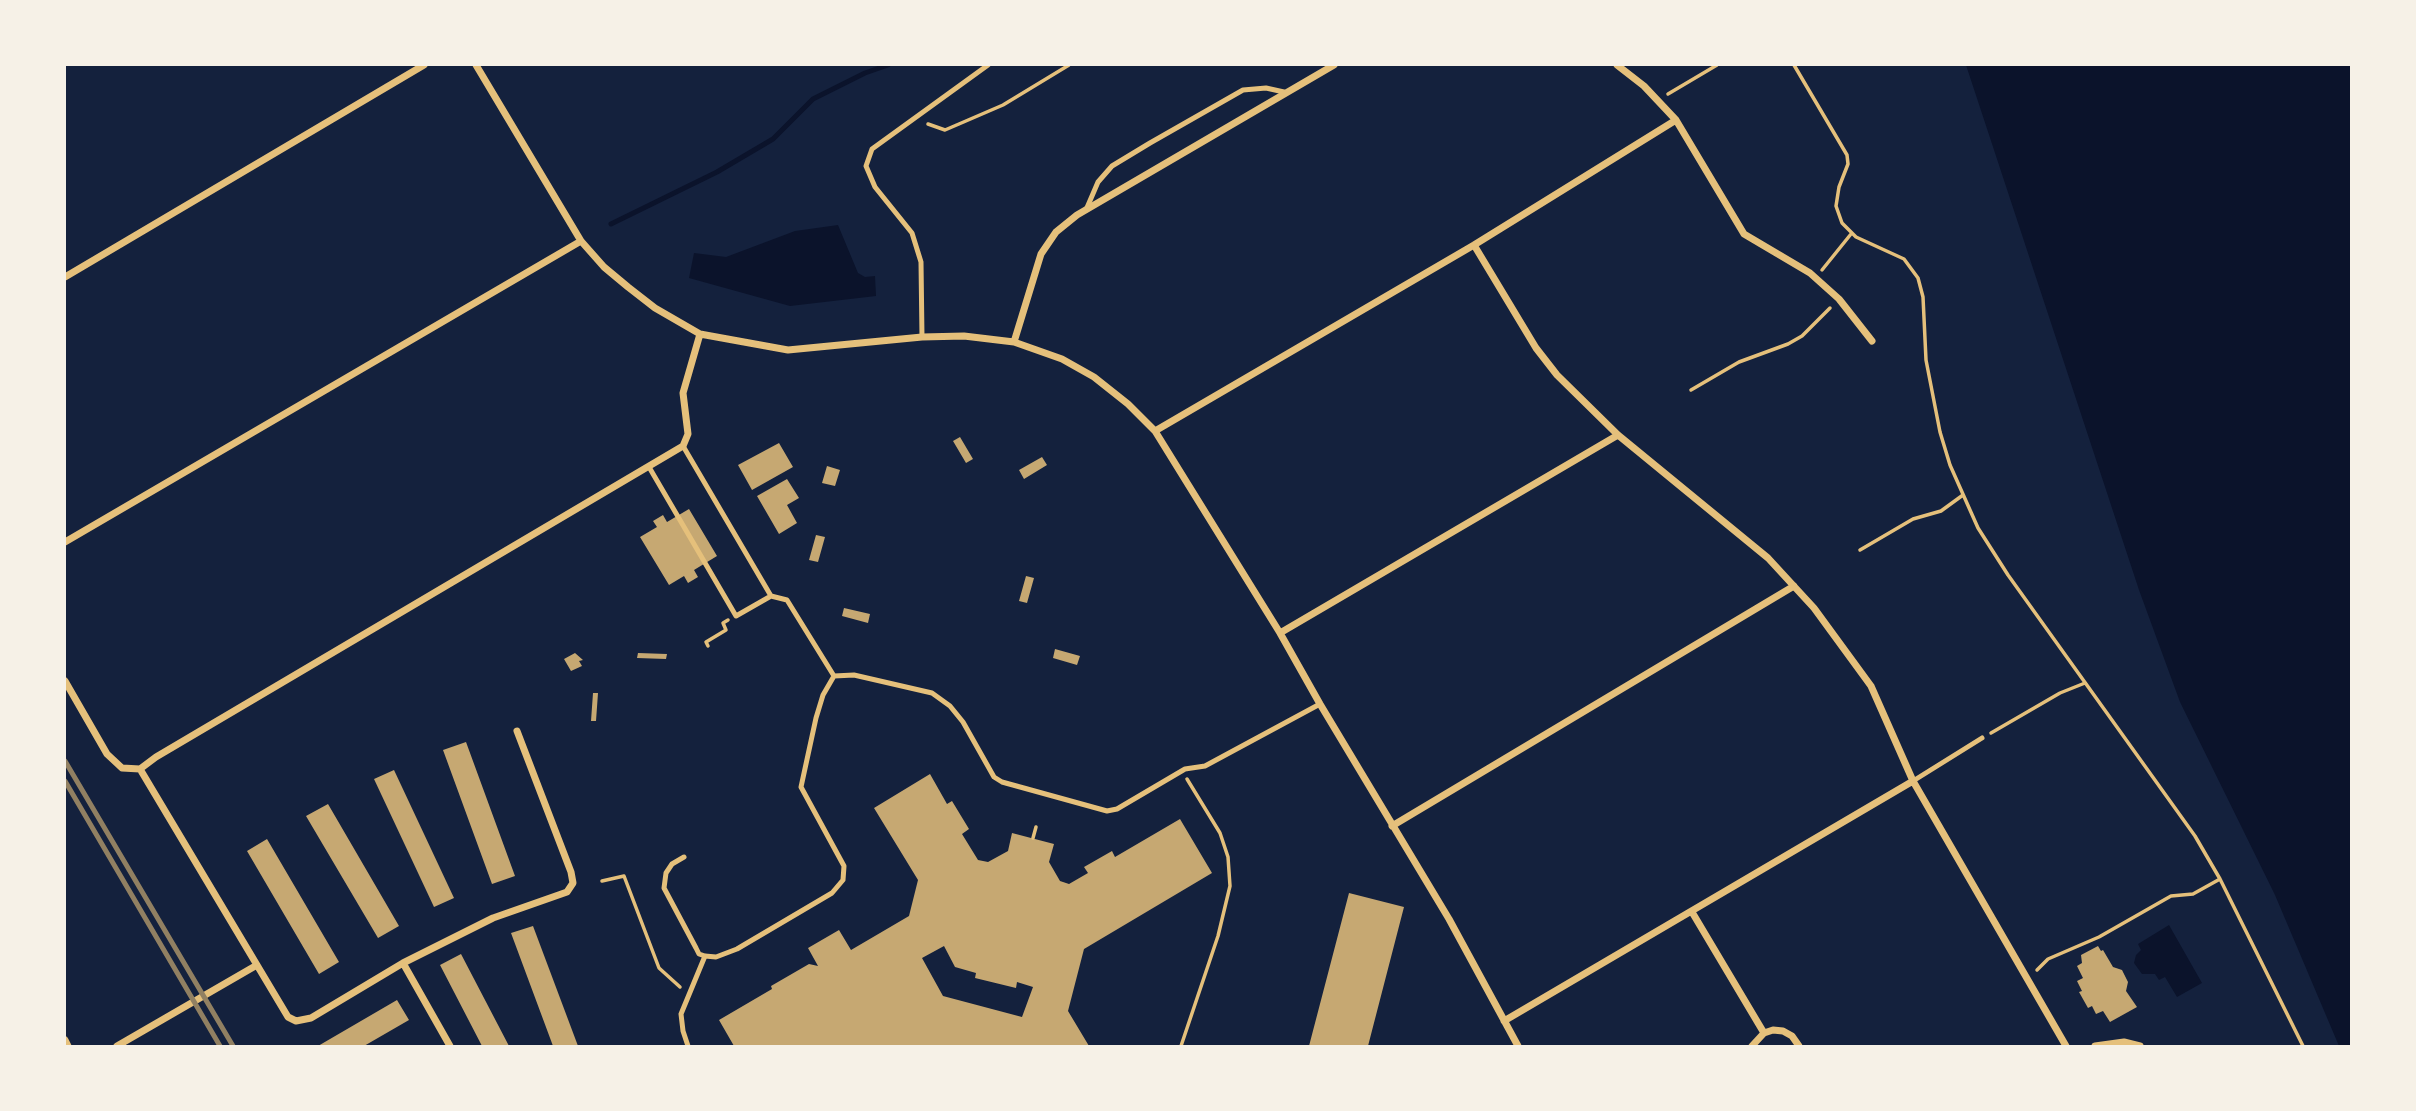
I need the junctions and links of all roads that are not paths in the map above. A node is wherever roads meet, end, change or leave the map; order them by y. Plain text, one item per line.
1 (424, 65) edge
2 (476, 65) edge
3 (988, 65) edge
4 (1334, 65) edge
5 (1617, 65) edge
6 (1284, 92) junction
7 (1675, 120) junction
8 (1086, 210) junction
9 (581, 242) junction
10 (1474, 245) junction
11 (65, 277) edge
12 (700, 334) junction
13 (922, 337) junction
14 (1872, 341) dead end
15 (1014, 342) junction
16 (1155, 431) junction
17 (1618, 435) junction
18 (682, 446) junction
19 (649, 467) junction
20 (65, 542) edge
21 (1794, 586) junction
22 (771, 596) junction
23 (1280, 633) junction
24 (834, 676) junction
25 (65, 681) edge
26 (1320, 704) junction
27 (517, 731) dead end
28 (1982, 738) road end
29 (140, 769) junction
30 (1913, 781) junction
31 (1392, 826) junction
32 (684, 856) dead end
33 (1692, 912) junction
34 (705, 956) junction
35 (403, 963) junction
36 (257, 965) junction
37 (1504, 1021) junction
38 (1764, 1033) junction
39 (65, 1040) edge
40 (68, 1046) edge
41 (117, 1046) edge
42 (450, 1046) edge
43 (688, 1046) edge
44 (1518, 1046) edge
45 (1752, 1046) edge
46 (1799, 1046) edge
47 (2066, 1046) edge
48 (2095, 1046) edge
49 (2140, 1046) edge

1 - 11 street
2 - 9 street
3 - 13 lane
4 - 6 street
5 - 7 street
6 - 8 street
6 - 8 lane
7 - 10 street
7 - 14 street
8 - 15 street
9 - 12 street
9 - 20 street
10 - 16 street
10 - 17 street
12 - 13 street
12 - 18 street
13 - 15 street
15 - 16 street
16 - 23 street
17 - 21 street
17 - 23 street
18 - 19 street
18 - 22 lane
19 - 22 lane
19 - 29 street
21 - 30 street
21 - 31 street
22 - 24 lane
23 - 26 street
24 - 26 lane
24 - 34 lane
25 - 29 street
26 - 31 street
27 - 35 street
28 - 30 lane
29 - 36 street
30 - 33 street
30 - 47 street
31 - 37 street
32 - 34 lane
33 - 37 street
33 - 38 street
34 - 43 lane
35 - 36 street
35 - 42 street
36 - 41 street
37 - 44 street
38 - 45 street
38 - 46 street
39 - 40 street
48 - 49 street

